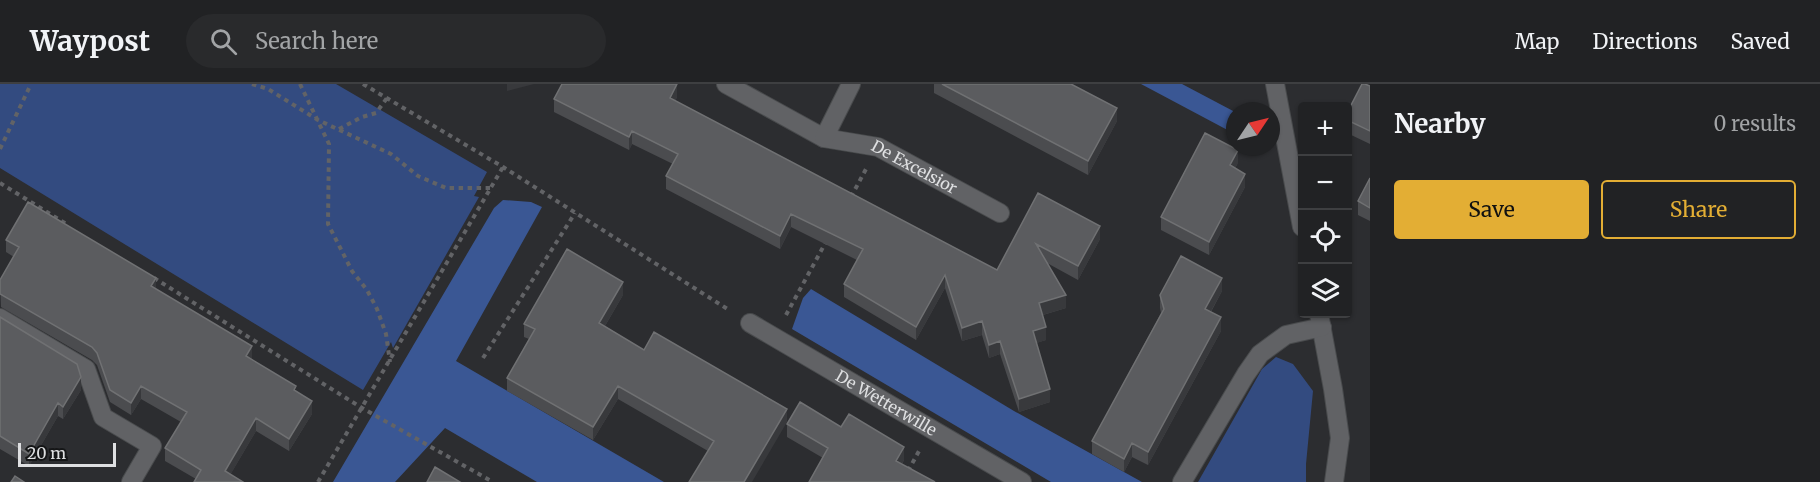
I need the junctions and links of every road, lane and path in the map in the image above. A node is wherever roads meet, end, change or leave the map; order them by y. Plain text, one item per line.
1 (32, 84) edge
2 (252, 84) edge
3 (300, 84) edge
4 (363, 84) edge
5 (726, 84) edge
6 (851, 84) edge
7 (1275, 84) edge
8 (387, 98) junction
9 (318, 120) junction
10 (339, 129) junction
11 (824, 138) junction
12 (878, 147) junction
13 (0, 149) edge
14 (503, 167) junction
15 (0, 183) edge
16 (490, 188) junction
17 (851, 197) edge
18 (1299, 210) edge
19 (575, 213) junction
20 (1000, 213) dead end
21 (70, 227) edge
22 (829, 237) edge
23 (151, 277) edge
24 (0, 318) edge
25 (1321, 320) edge
26 (750, 323) joint
27 (774, 338) junction
28 (483, 357) dead end
29 (390, 363) junction
30 (362, 408) junction
31 (932, 430) junction
32 (906, 473) edge
33 (131, 482) edge
34 (318, 482) edge
35 (493, 482) edge
36 (1022, 482) edge
37 (1182, 482) edge
38 (1334, 482) edge

1 - 13 path
2 - 9 path
3 - 9 path
4 - 8 path
5 - 11 street, De Excelsior
6 - 11 street
7 - 18 street
8 - 10 path
8 - 14 path
9 - 10 path
9 - 29 path
10 - 16 path
11 - 12 street, De Excelsior
12 - 17 path
12 - 20 street, De Excelsior
14 - 16 path
14 - 19 path
15 - 21 path
16 - 29 path
19 - 26 path
19 - 28 path
22 - 27 path
23 - 30 path
24 - 33 street
25 - 37 street
25 - 38 street
26 - 27 street, De Wetterwille
27 - 31 street, De Wetterwille
29 - 30 path
30 - 34 path
30 - 35 path
31 - 32 path
31 - 36 street, De Wetterwille

